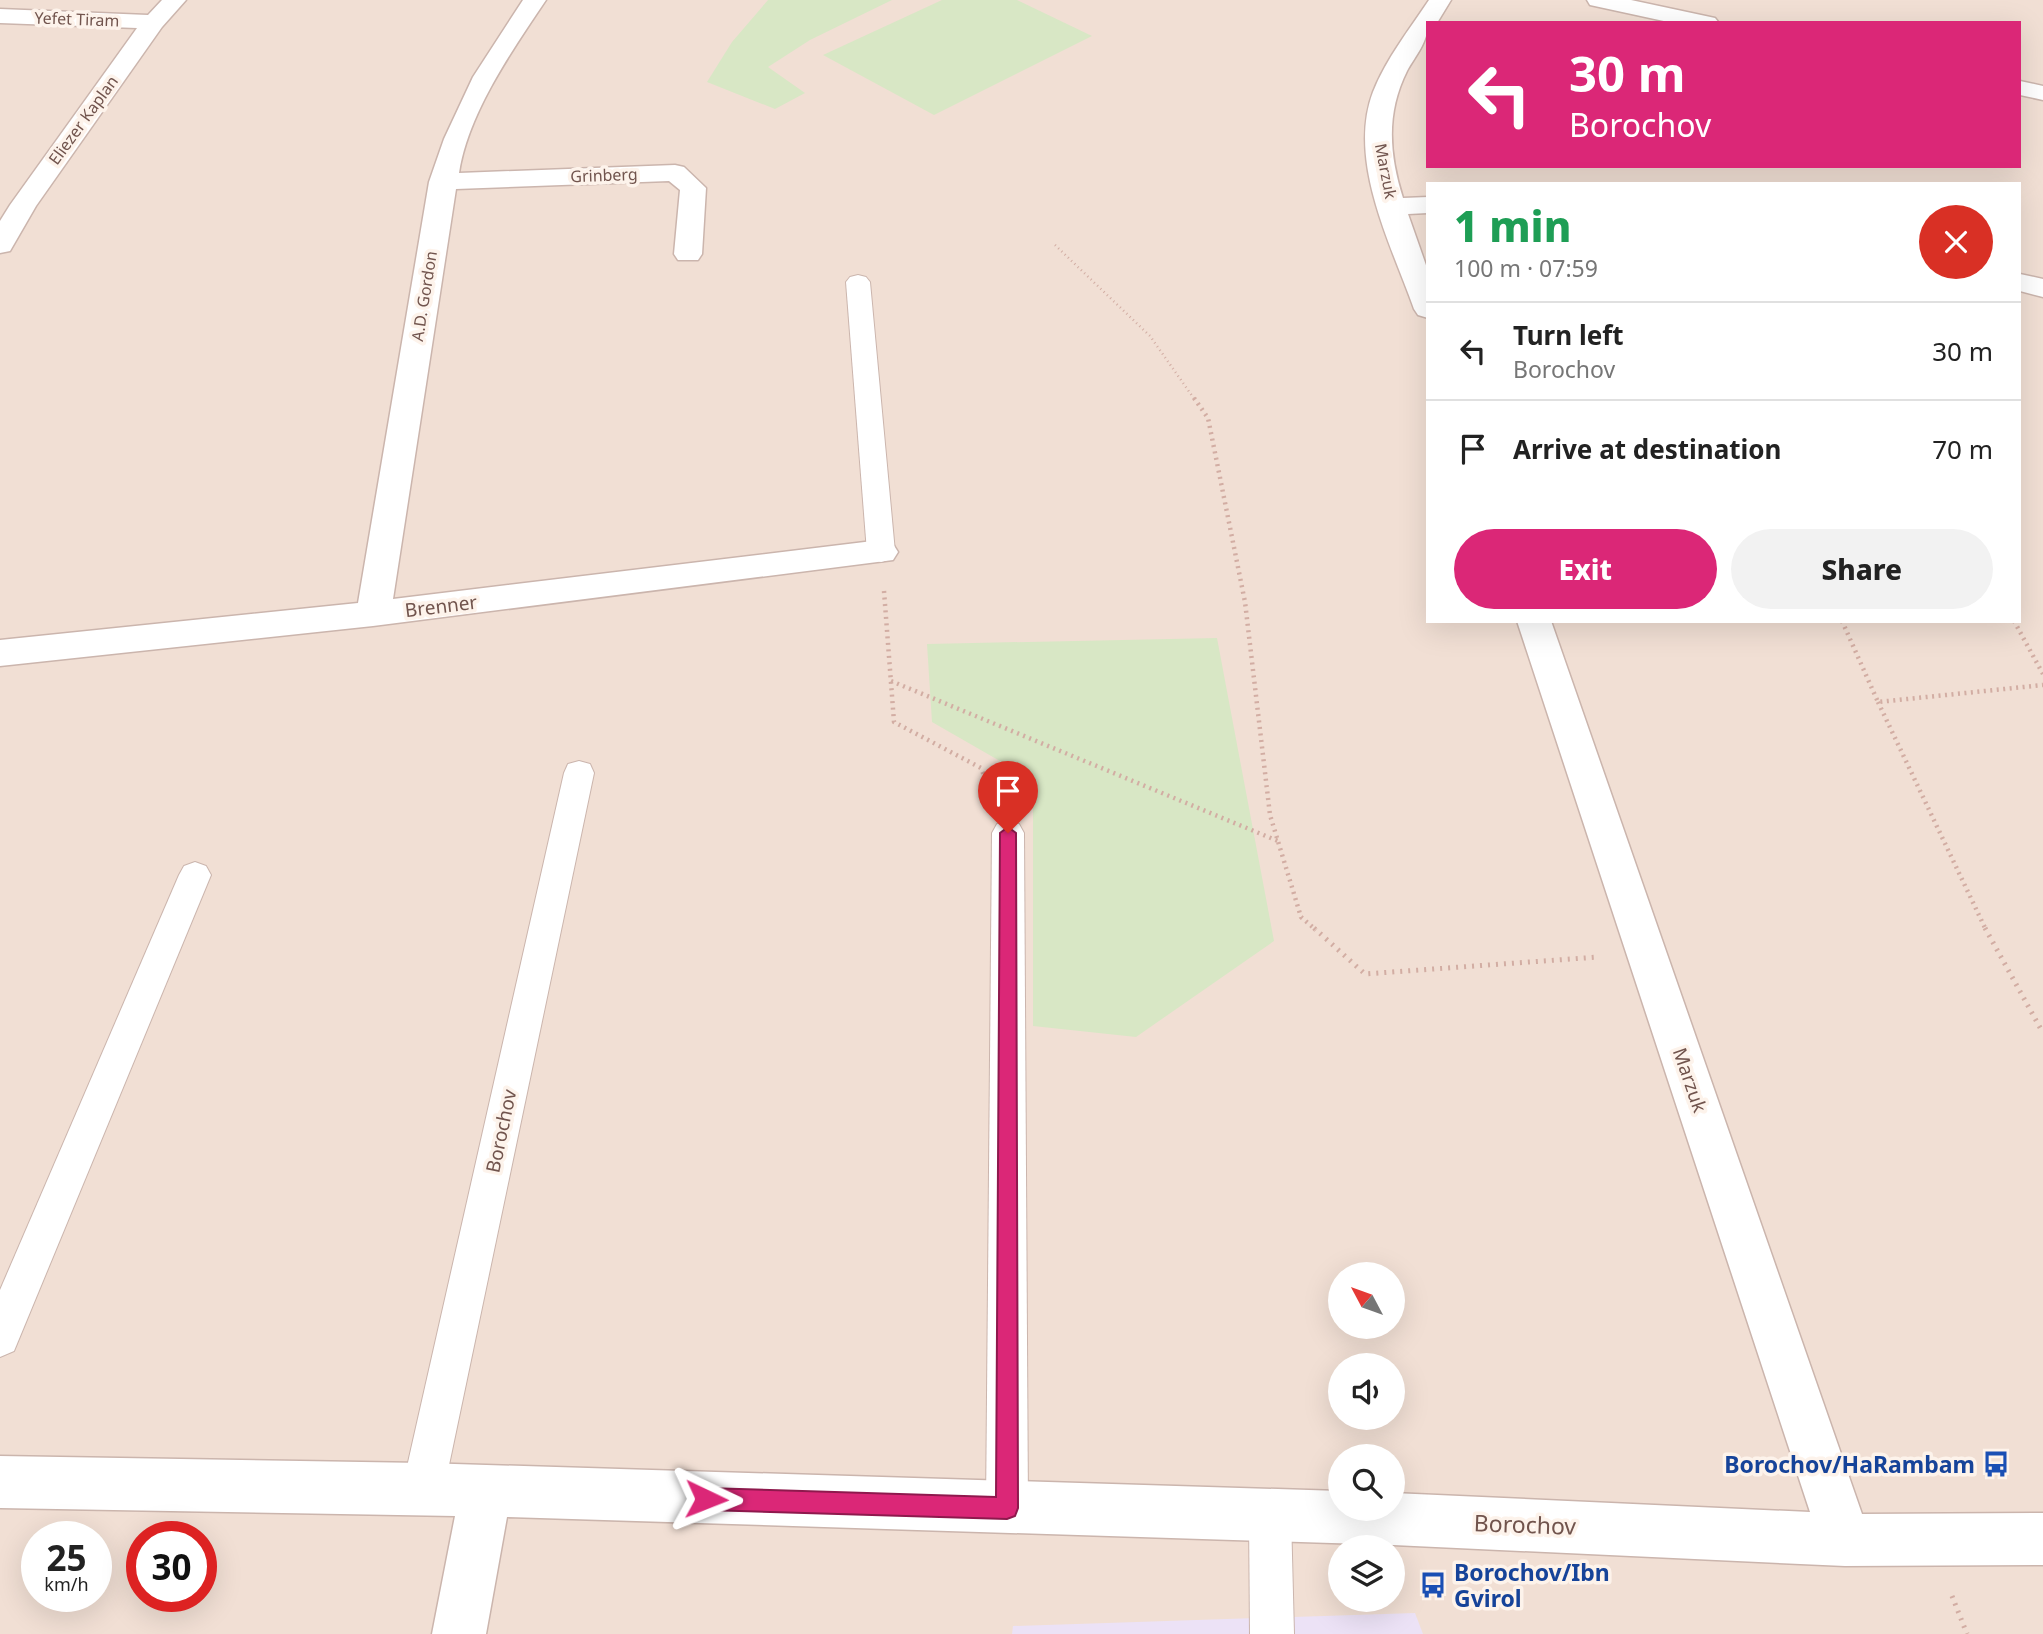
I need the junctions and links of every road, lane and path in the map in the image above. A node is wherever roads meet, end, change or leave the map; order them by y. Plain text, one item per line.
1 (175, 0) edge
2 (536, 0) edge
3 (1440, 0) edge
4 (1598, 0) edge
5 (1653, 6) edge
6 (0, 16) edge
7 (1428, 21) edge
8 (1700, 21) edge
9 (154, 22) junction
10 (1426, 24) edge
11 (2021, 88) edge
12 (2043, 93) edge
13 (442, 182) junction
14 (1426, 205) edge
15 (1393, 206) junction
16 (1055, 245) dead end
17 (0, 246) edge
18 (688, 254) dead end
19 (858, 282) dead end
20 (2021, 283) edge
21 (2043, 288) edge
22 (1426, 303) edge
23 (881, 552) junction
24 (373, 614) junction
25 (1535, 623) edge
26 (1843, 623) edge
27 (2015, 623) edge
28 (0, 653) edge
29 (2043, 674) edge
30 (891, 681) junction
31 (2043, 685) edge
32 (1878, 702) junction
33 (579, 773) dead end
34 (1008, 833) joint
35 (1278, 841) junction
36 (195, 875) dead end
37 (1647, 954) junction
38 (2043, 1033) edge
39 (0, 1337) edge
40 (0, 1482) edge
41 (423, 1489) junction
42 (486, 1491) junction
43 (1007, 1508) junction
44 (1270, 1516) junction
45 (2043, 1539) edge
46 (1846, 1540) junction
47 (458, 1634) edge
48 (1272, 1634) edge

1 - 9 street, Eliezer Kaplan
2 - 13 street, A.D. Gordon
3 - 7 street, Marzuk
4 - 5 street
5 - 8 street
6 - 9 street, Yefet Tiram
9 - 17 street, Eliezer Kaplan
10 - 15 street, Marzuk
11 - 12 street
13 - 18 street, Grinberg
13 - 24 street, A.D. Gordon
14 - 15 street
15 - 22 street, Marzuk
16 - 35 path
19 - 23 lane
20 - 21 street
23 - 24 street, Brenner
23 - 30 path
24 - 28 street, Brenner
25 - 37 street, Marzuk
26 - 32 path
27 - 29 path
30 - 34 path
30 - 35 path
31 - 32 path
32 - 38 path
33 - 41 lane, Borochov
34 - 43 lane
35 - 37 path
36 - 39 lane
37 - 46 street, Marzuk
40 - 41 street, Borochov
41 - 42 street, Borochov
42 - 43 street, Borochov
42 - 47 street
43 - 44 street, Borochov
44 - 46 street, Borochov
44 - 48 lane
45 - 46 street, Borochov

